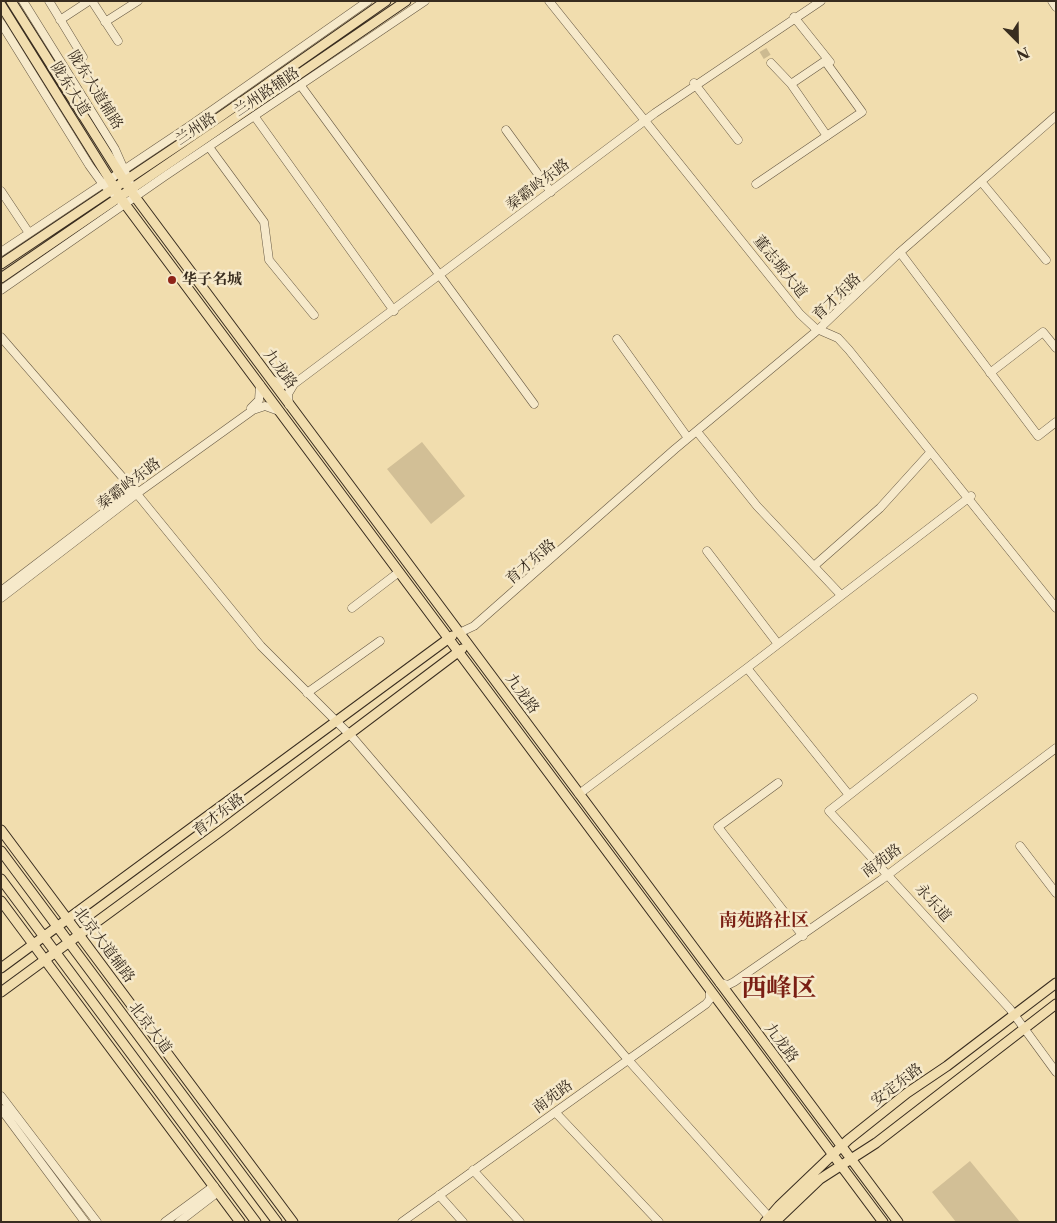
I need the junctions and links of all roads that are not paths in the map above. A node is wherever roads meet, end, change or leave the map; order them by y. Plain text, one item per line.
1 (11, 1) edge
2 (23, 1) edge
3 (49, 1) edge
4 (90, 1) edge
5 (138, 1) edge
6 (368, 1) edge
7 (386, 1) edge
8 (406, 1) edge
9 (425, 1) edge
10 (549, 1) edge
11 (554, 1) edge
12 (816, 1) edge
13 (821, 1) edge
14 (1052, 1) edge
15 (1, 5) edge
16 (1056, 7) edge
17 (795, 18) junction
18 (60, 20) junction
19 (106, 22) junction
20 (1, 23) edge
21 (118, 41) dead end
22 (84, 57) dead end
23 (771, 63) tunnel mouth
24 (695, 84) junction
25 (791, 84) junction
26 (301, 86) junction
27 (856, 95) dead end
28 (256, 116) junction
29 (1056, 116) edge
30 (645, 119) junction
31 (1056, 121) edge
32 (506, 130) dead end
33 (828, 136) junction
34 (738, 140) dead end
35 (209, 147) junction
36 (122, 170) junction
37 (126, 180) junction
38 (106, 181) junction
39 (756, 184) dead end
40 (984, 185) junction
41 (112, 189) junction
42 (551, 190) junction
43 (1, 191) edge
44 (132, 192) junction
45 (121, 199) junction
46 (29, 234) junction
47 (1, 252) edge
48 (902, 256) junction
49 (1046, 260) dead end
50 (1, 264) edge
51 (439, 275) junction
52 (1, 278) edge
53 (1, 290) edge
54 (393, 310) junction
55 (314, 316) dead end
56 (822, 329) junction
57 (1, 337) edge
58 (617, 339) dead end
59 (1056, 348) edge
60 (990, 373) junction
61 (271, 380) junction
62 (260, 385) junction
63 (534, 404) dead end
64 (290, 405) junction
65 (279, 411) junction
66 (1056, 422) edge
67 (699, 434) junction
68 (688, 438) junction
69 (928, 455) dead end
70 (136, 493) junction
71 (970, 497) junction
72 (708, 551) dead end
73 (814, 566) junction
74 (399, 572) junction
75 (1, 591) edge
76 (840, 594) junction
77 (1, 598) edge
78 (1056, 603) edge
79 (352, 608) dead end
80 (1056, 608) edge
81 (459, 632) junction
82 (448, 638) junction
83 (380, 641) dead end
84 (467, 643) junction
85 (778, 644) junction
86 (459, 652) junction
87 (747, 668) junction
88 (307, 694) junction
89 (973, 698) dead end
90 (334, 721) junction
91 (348, 734) junction
92 (1056, 750) edge
93 (778, 783) dead end
94 (579, 794) junction
95 (848, 795) junction
96 (1, 830) edge
97 (1020, 846) dead end
98 (1, 851) edge
99 (889, 875) junction
100 (1, 879) edge
101 (1056, 893) edge
102 (1, 901) edge
103 (68, 919) junction
104 (58, 927) junction
105 (80, 935) junction
106 (802, 935) junction
107 (44, 936) junction
108 (69, 943) junction
109 (34, 944) junction
110 (56, 952) junction
111 (45, 960) junction
112 (1, 968) edge
113 (720, 983) junction
114 (1056, 984) edge
115 (710, 990) junction
116 (1, 992) edge
117 (732, 1000) junction
118 (1056, 1004) edge
119 (722, 1006) junction
120 (1014, 1016) junction
121 (1026, 1032) junction
122 (629, 1060) junction
123 (1056, 1072) edge
124 (1, 1096) edge
125 (1, 1110) edge
126 (556, 1114) junction
127 (842, 1146) junction
128 (833, 1154) junction
129 (850, 1158) junction
130 (840, 1164) junction
131 (474, 1171) junction
132 (216, 1189) junction
133 (440, 1196) junction
134 (770, 1220) edge
135 (85, 1222) edge
136 (97, 1222) edge
137 (165, 1222) edge
138 (178, 1222) edge
139 (240, 1222) edge
140 (256, 1222) edge
141 (277, 1222) edge
142 (293, 1222) edge
143 (402, 1222) edge
144 (406, 1222) edge
145 (463, 1222) edge
146 (520, 1222) edge
147 (659, 1222) edge
148 (883, 1222) edge
149 (898, 1222) edge

1 - 36 main road, 陇东大道
2 - 36 street, 陇东大道辅路
3 - 18 street
4 - 18 street
4 - 19 street
5 - 19 street
6 - 36 street, 兰州路辅路
7 - 37 main road, 兰州路
8 - 44 main road, 兰州路
9 - 26 street, 兰州路辅路
10 - 30 street, 董志塬大道
11 - 30 street, 董志塬大道
12 - 17 street, 秦霸岭东路
13 - 17 street, 秦霸岭东路
14 - 16 street
15 - 38 main road, 陇东大道
17 - 24 street, 秦霸岭东路
17 - 27 street
18 - 22 street
19 - 21 street
20 - 38 street
23 - 25 street
24 - 30 street, 秦霸岭东路
24 - 34 street
25 - 33 street
25 - 33 street
26 - 28 street, 兰州路辅路
26 - 51 street
28 - 35 street, 兰州路辅路
28 - 54 street
29 - 56 street, 育才东路
30 - 42 street, 秦霸岭东路
30 - 56 street, 董志塬大道
31 - 40 street, 育才东路
32 - 42 street
33 - 39 street
35 - 44 street, 兰州路辅路
35 - 55 street
36 - 37 main road, 陇东大道
36 - 38 street, 兰州路辅路
37 - 41 main road, 兰州路
37 - 44 main road, 九龙路
38 - 41 main road, 陇东大道
38 - 46 street, 兰州路辅路
40 - 48 street, 育才东路
40 - 49 street
41 - 45 main road, 九龙路
41 - 50 main road, 兰州路
42 - 51 street, 秦霸岭东路
43 - 46 street
44 - 45 main road, 兰州路
44 - 61 main road, 九龙路
45 - 52 main road, 兰州路
45 - 53 street
45 - 62 main road, 九龙路
46 - 47 street, 兰州路辅路
48 - 56 street, 育才东路
48 - 60 street
51 - 54 street, 秦霸岭东路
51 - 63 street
54 - 61 street, 秦霸岭东路
54 - 64 street, 秦霸岭东路
56 - 67 street, 育才东路
56 - 68 street, 育才东路
56 - 71 street, 董志塬大道
57 - 70 street
58 - 68 street
59 - 60 street
60 - 66 street
61 - 64 main road, 九龙路
62 - 65 main road, 九龙路
62 - 70 street, 秦霸岭东路
64 - 81 main road, 九龙路
65 - 70 street, 秦霸岭东路
65 - 74 main road, 九龙路
67 - 73 street
67 - 84 street, 育才东路
68 - 81 street, 育才东路
69 - 73 street
70 - 75 street, 秦霸岭东路
70 - 77 street, 秦霸岭东路
70 - 88 street
71 - 76 street
71 - 78 street, 董志塬大道
71 - 80 street, 董志塬大道
72 - 85 street
73 - 76 street
74 - 79 street
74 - 82 main road, 九龙路
76 - 85 street
81 - 82 main road, 育才东路
81 - 84 main road, 九龙路
82 - 86 main road, 九龙路
82 - 90 main road, 育才东路
83 - 88 street
84 - 86 main road, 育才东路
84 - 94 main road, 九龙路
85 - 87 street
86 - 91 main road, 育才东路
86 - 115 main road, 九龙路
87 - 94 street
87 - 95 street
88 - 90 street
89 - 95 street
90 - 91 street
90 - 103 main road, 育才东路
91 - 105 main road, 育才东路
91 - 122 street
92 - 99 street, 南苑路
93 - 106 street
94 - 113 main road, 九龙路
95 - 99 street, 永乐道
96 - 103 main road, 北京大道辅路
97 - 101 street
98 - 104 main road, 北京大道
99 - 106 street, 南苑路
99 - 120 street, 永乐道
100 - 107 main road, 北京大道
102 - 109 main road
103 - 104 main road, 育才东路
103 - 105 main road, 北京大道辅路
104 - 107 main road, 育才东路
104 - 108 main road, 北京大道
105 - 108 main road, 育才东路
105 - 142 main road, 北京大道辅路
106 - 113 street, 南苑路
106 - 117 street, 南苑路
107 - 109 main road, 育才东路
107 - 110 main road, 北京大道
108 - 110 main road, 育才东路
108 - 141 main road, 北京大道
109 - 111 main road
109 - 112 main road, 育才东路
110 - 111 main road, 育才东路
110 - 140 main road, 北京大道
111 - 116 main road, 育才东路
111 - 132 main road
113 - 117 main road, 九龙路
114 - 120 main road, 安定东路
115 - 119 main road, 九龙路
115 - 122 street, 南苑路
117 - 127 main road, 九龙路
118 - 121 main road
119 - 122 street, 南苑路
119 - 128 main road, 九龙路
120 - 121 street, 永乐道
120 - 127 main road, 安定东路
121 - 123 street, 永乐道
121 - 129 main road
122 - 126 street, 南苑路
122 - 134 street
124 - 136 street
125 - 135 street
126 - 131 street, 南苑路
126 - 147 street
127 - 128 main road, 安定东路
127 - 129 main road, 九龙路
128 - 130 main road, 九龙路
128 - 134 main road, 安定东路
129 - 130 main road
129 - 149 main road, 九龙路
130 - 134 main road
130 - 148 main road, 九龙路
131 - 133 street, 南苑路
131 - 146 street
132 - 137 street
132 - 138 street
132 - 139 main road
133 - 143 street, 南苑路
133 - 144 street, 南苑路
133 - 145 street

